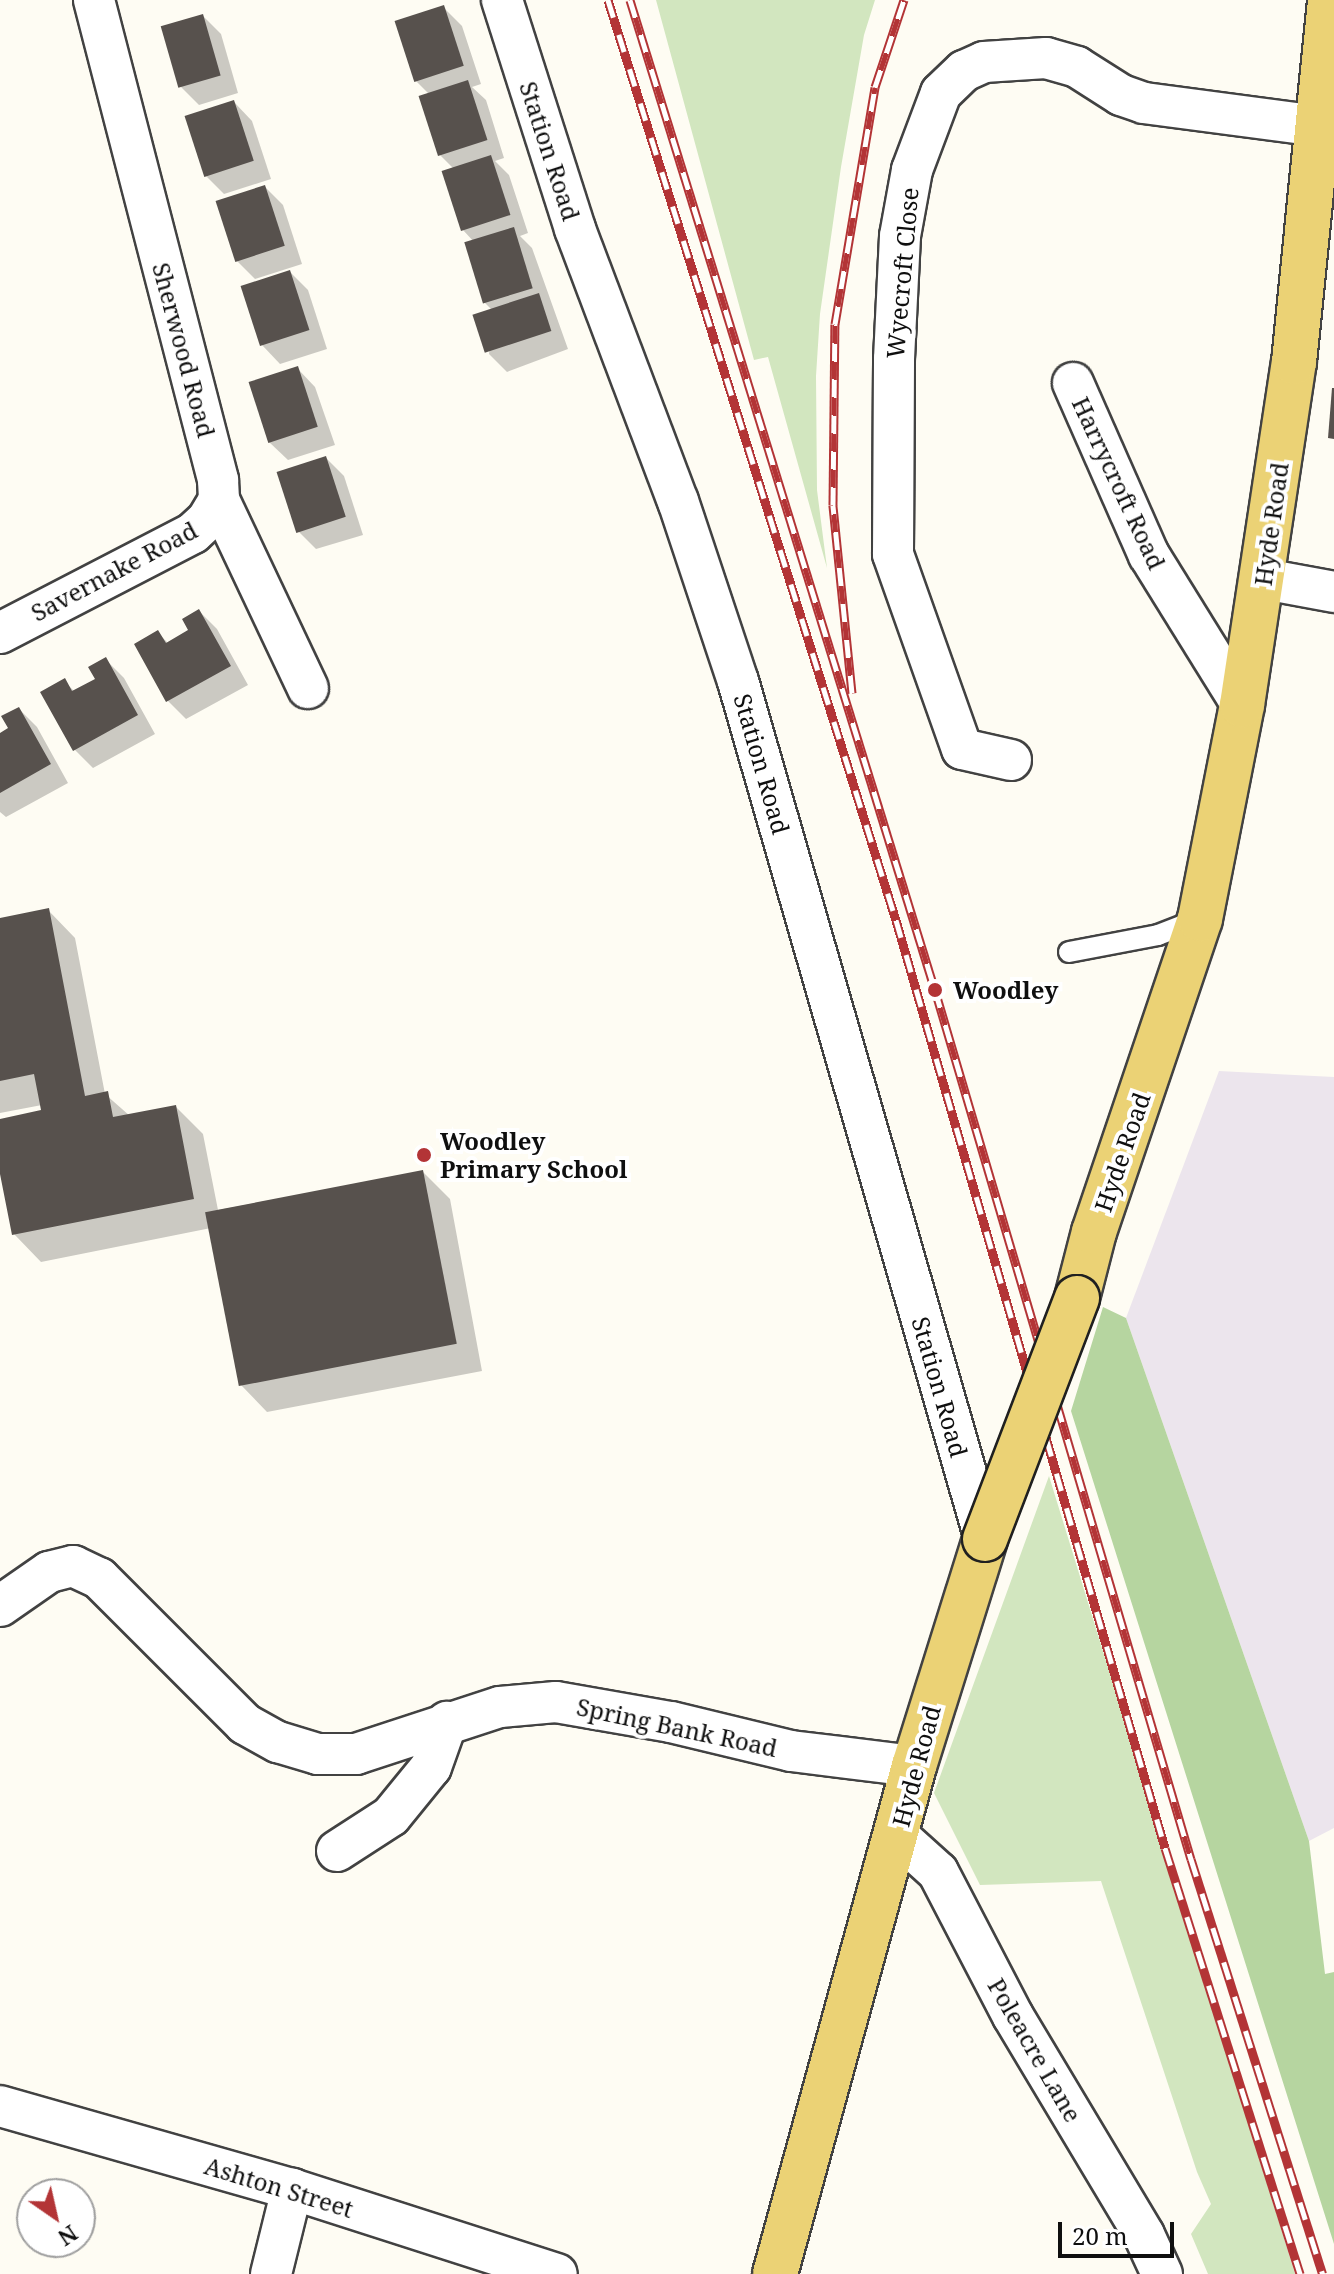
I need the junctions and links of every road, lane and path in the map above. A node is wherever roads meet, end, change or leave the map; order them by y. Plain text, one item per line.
1 (94, 0) edge
2 (502, 0) edge
3 (1330, 0) edge
4 (1319, 126) junction
5 (1073, 383) dead end
6 (219, 500) junction
7 (1264, 579) junction
8 (1334, 592) edge
9 (0, 633) edge
10 (308, 688) dead end
11 (1242, 705) junction
12 (1011, 760) dead end
13 (1200, 919) junction
14 (1069, 952) dead end
15 (985, 1539) junction
16 (0, 1606) edge
17 (447, 1722) junction
18 (914, 1766) junction
19 (897, 1835) junction
20 (337, 1851) dead end
21 (0, 2106) edge
22 (292, 2189) junction
23 (271, 2274) edge
24 (557, 2274) edge
25 (775, 2274) edge
26 (1162, 2274) edge

1 - 6 street, Sherwood Road
2 - 15 street, Station Road
3 - 4 main road, Hyde Road
4 - 7 main road, Hyde Road
4 - 12 street, Wyecroft Close
5 - 11 street, Harrycroft Road
6 - 9 street, Savernake Road
6 - 10 street, Sherwood Road
7 - 8 street
7 - 11 main road, Hyde Road
11 - 13 main road, Hyde Road
13 - 14 lane
13 - 15 main road, Hyde Road, bridge
15 - 18 main road, Hyde Road
16 - 17 street, Spring Bank Road
17 - 18 street, Spring Bank Road
17 - 20 street
18 - 19 main road, Hyde Road
19 - 25 main road, Hyde Road
19 - 26 street, Poleacre Lane
21 - 22 street, Ashton Street
22 - 23 street
22 - 24 street, Ashton Street

